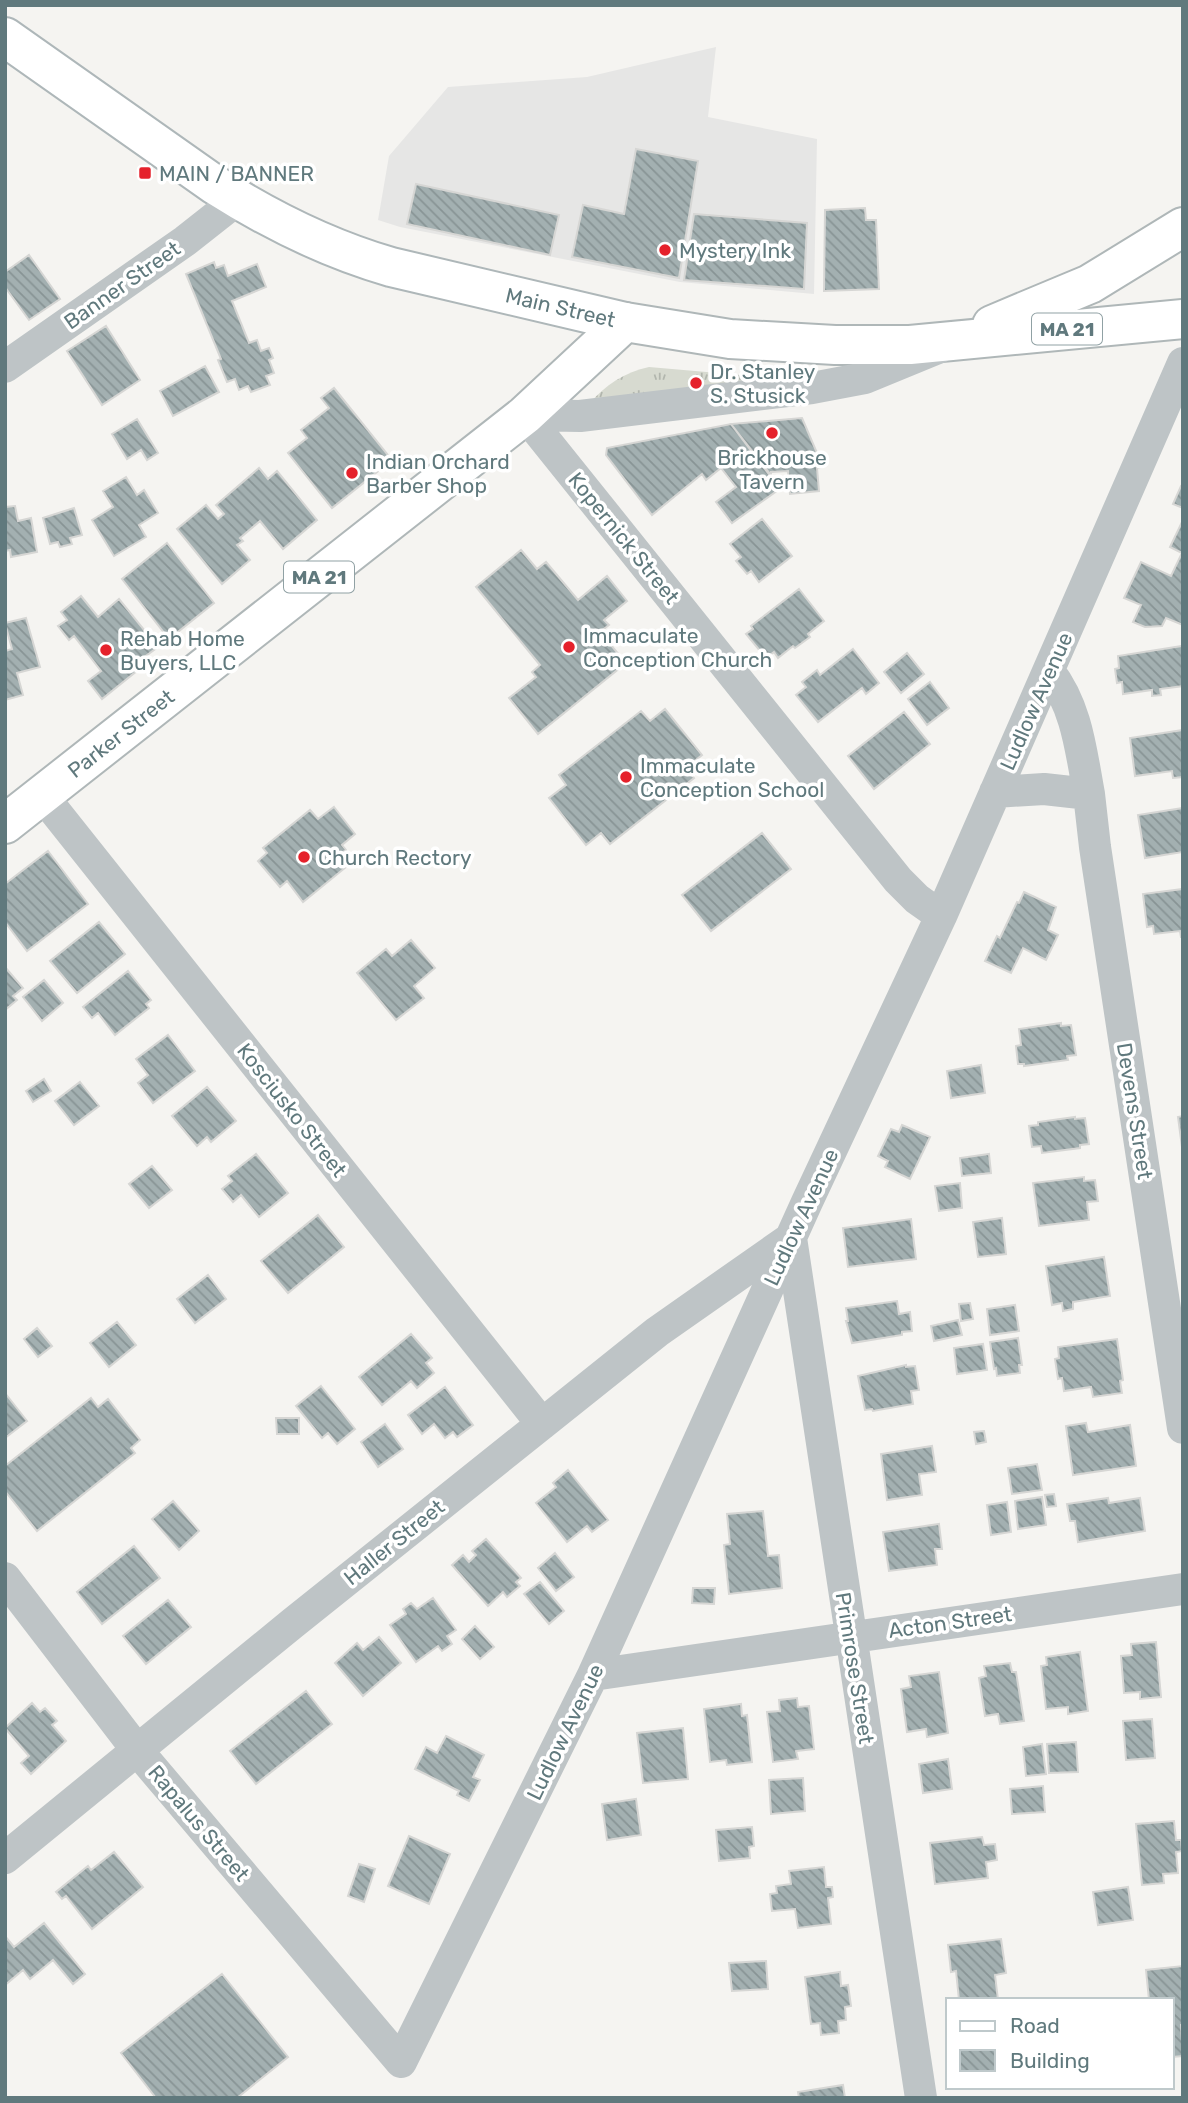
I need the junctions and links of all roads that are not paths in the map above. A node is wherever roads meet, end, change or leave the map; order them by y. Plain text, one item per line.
1 (5, 37) edge
2 (237, 200) junction
3 (1183, 227) edge
4 (1183, 319) edge
5 (625, 322) junction
6 (952, 342) junction
7 (1183, 363) edge
8 (5, 367) edge
9 (525, 415) junction
10 (1049, 671) junction
11 (995, 792) junction
12 (1089, 794) junction
13 (42, 795) junction
14 (5, 824) edge
15 (941, 916) junction
16 (791, 1238) junction
17 (542, 1424) junction
18 (1183, 1428) edge
19 (5, 1578) edge
20 (1183, 1589) edge
21 (850, 1636) junction
22 (593, 1675) junction
23 (137, 1750) junction
24 (5, 1857) edge
25 (401, 2062) joint
26 (921, 2098) edge

1 - 2 main road, Main Street
2 - 5 main road, Main Street
2 - 8 street, Banner Street
3 - 6 main road
4 - 6 main road, Main Street / MA 21
5 - 6 main road, Main Street / MA 21
5 - 9 main road, Parker Street / MA 21
6 - 9 street
7 - 10 street, Ludlow Avenue
9 - 13 main road, Parker Street / MA 21
9 - 15 street, Kopernick Street
10 - 11 street, Ludlow Avenue
10 - 12 street, Devens Street
11 - 12 street
11 - 15 street, Ludlow Avenue
12 - 18 street, Devens Street
13 - 14 main road, Parker Street / MA 21
13 - 17 street, Kosciusko Street
15 - 16 street, Ludlow Avenue
16 - 17 street, Haller Street
16 - 21 street, Primrose Street
16 - 22 street, Ludlow Avenue
17 - 23 street, Haller Street
19 - 23 street, Rapalus Street
20 - 21 street, Acton Street
21 - 22 street, Acton Street
21 - 26 street, Primrose Street
22 - 25 street, Ludlow Avenue
23 - 24 street, Haller Street
23 - 25 street, Rapalus Street

